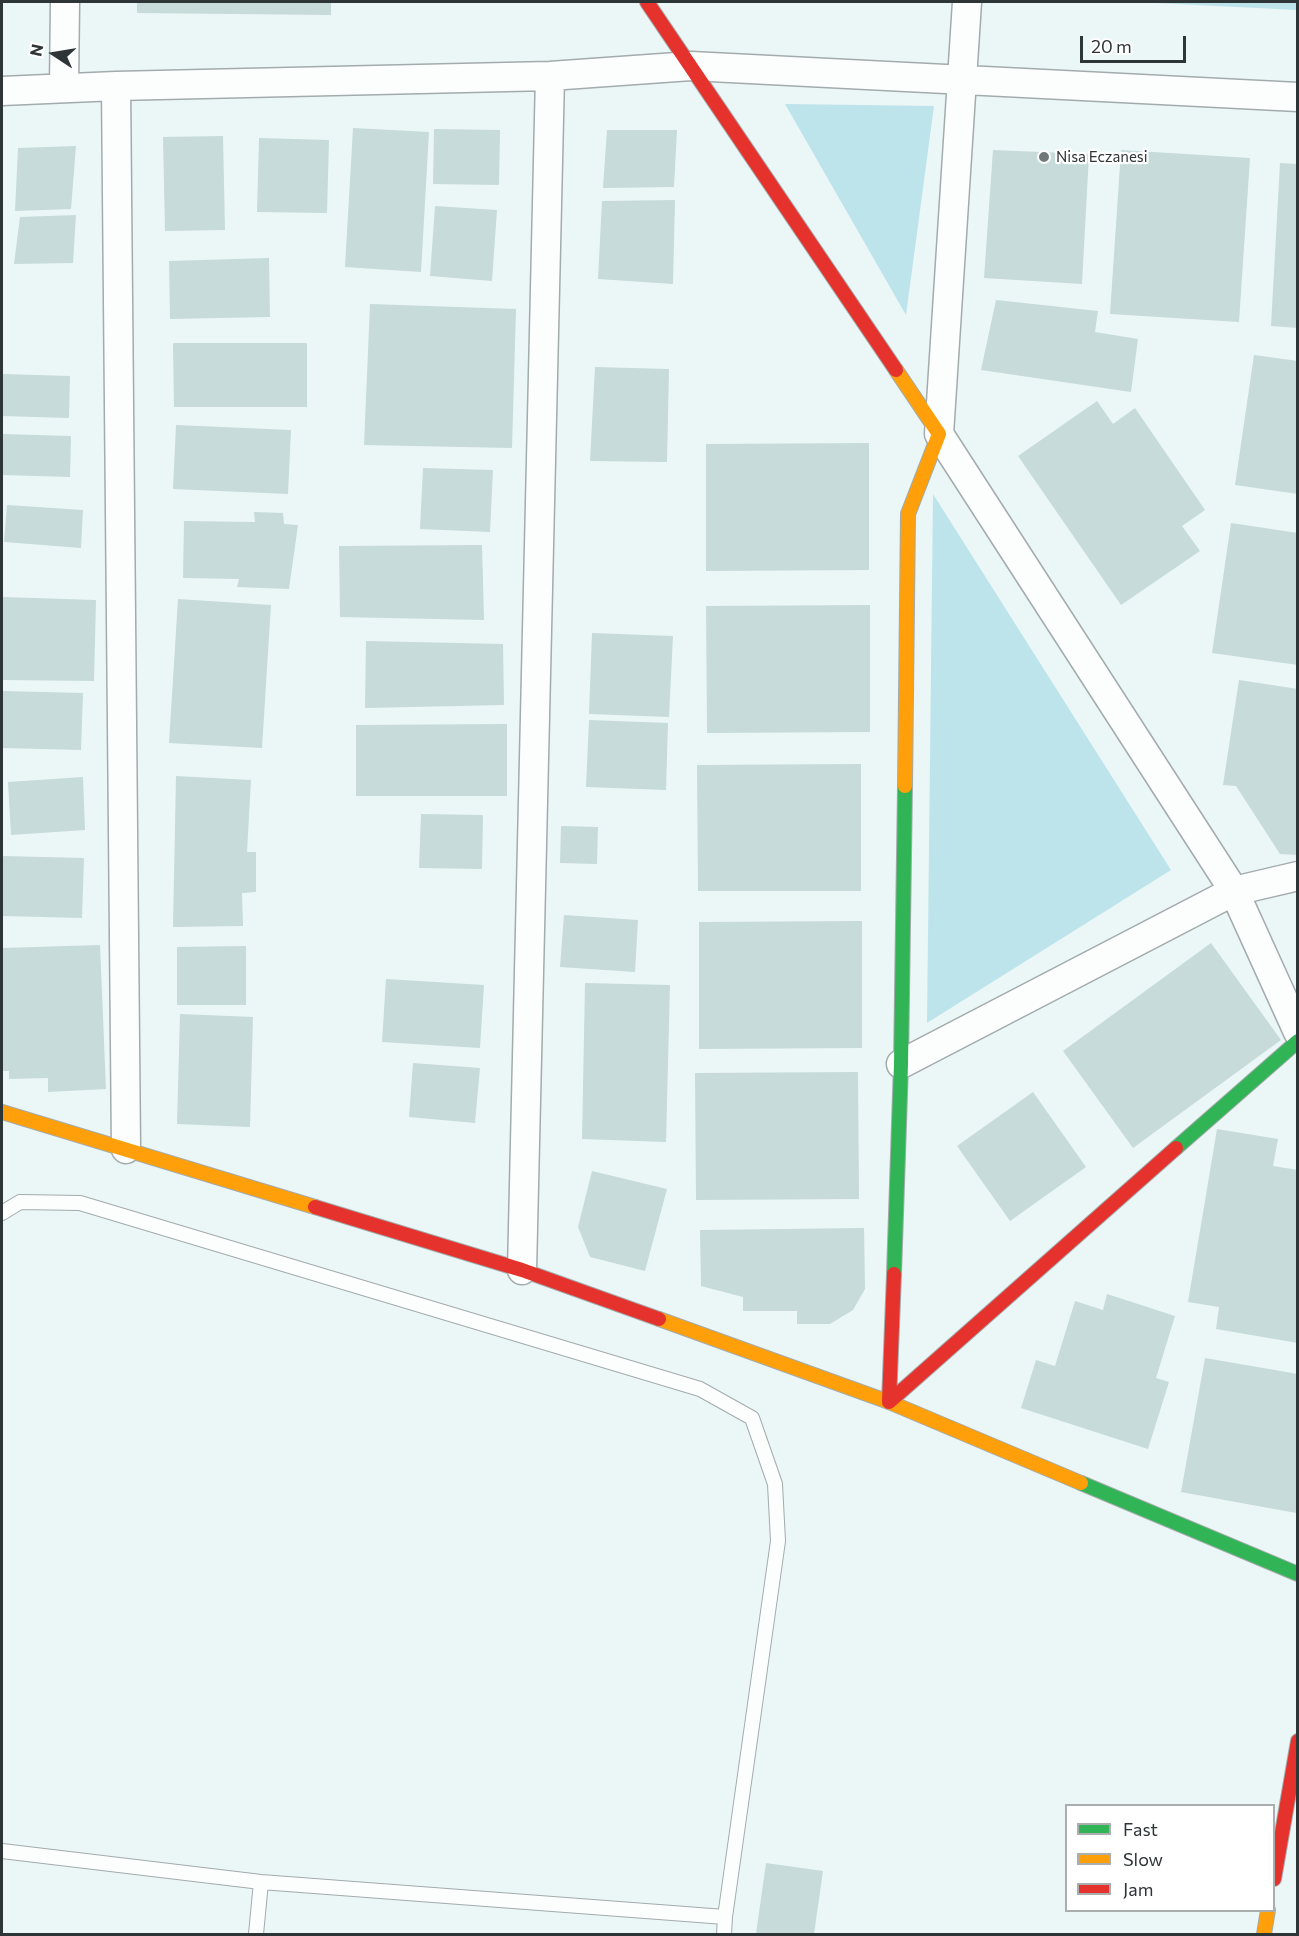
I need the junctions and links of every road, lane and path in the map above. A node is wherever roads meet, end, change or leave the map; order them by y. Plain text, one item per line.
1 (65, 2) edge
2 (647, 2) edge
3 (967, 2) edge
4 (691, 66) junction
5 (550, 76) junction
6 (963, 80) junction
7 (116, 86) junction
8 (64, 88) junction
9 (2, 91) edge
10 (1298, 97) edge
11 (939, 434) junction
12 (1298, 876) edge
13 (1234, 891) junction
14 (1298, 1032) edge
15 (1298, 1041) edge
16 (901, 1064) junction
17 (2, 1112) edge
18 (126, 1149) junction
19 (2, 1213) edge
20 (522, 1270) junction
21 (889, 1402) junction
22 (1298, 1574) edge
23 (1298, 1741) edge
24 (2, 1851) edge
25 (1275, 1873) edge
26 (261, 1882) junction
27 (1268, 1912) edge
28 (725, 1917) junction
29 (256, 1935) edge
30 (724, 1935) edge
31 (1264, 1935) edge

1 - 8 street
2 - 4 street
3 - 6 street
4 - 5 street
4 - 6 street
4 - 11 street
5 - 7 street
5 - 20 street
6 - 10 street
6 - 11 street
7 - 8 street
7 - 18 street
8 - 9 street
11 - 13 street
11 - 16 street
12 - 13 street
13 - 14 street
13 - 16 street
15 - 21 street
16 - 21 street
17 - 18 street
18 - 20 street
19 - 28 lane
20 - 21 street
21 - 22 street
23 - 25 street
24 - 26 lane
26 - 28 lane
26 - 29 lane
27 - 31 street
28 - 30 lane

